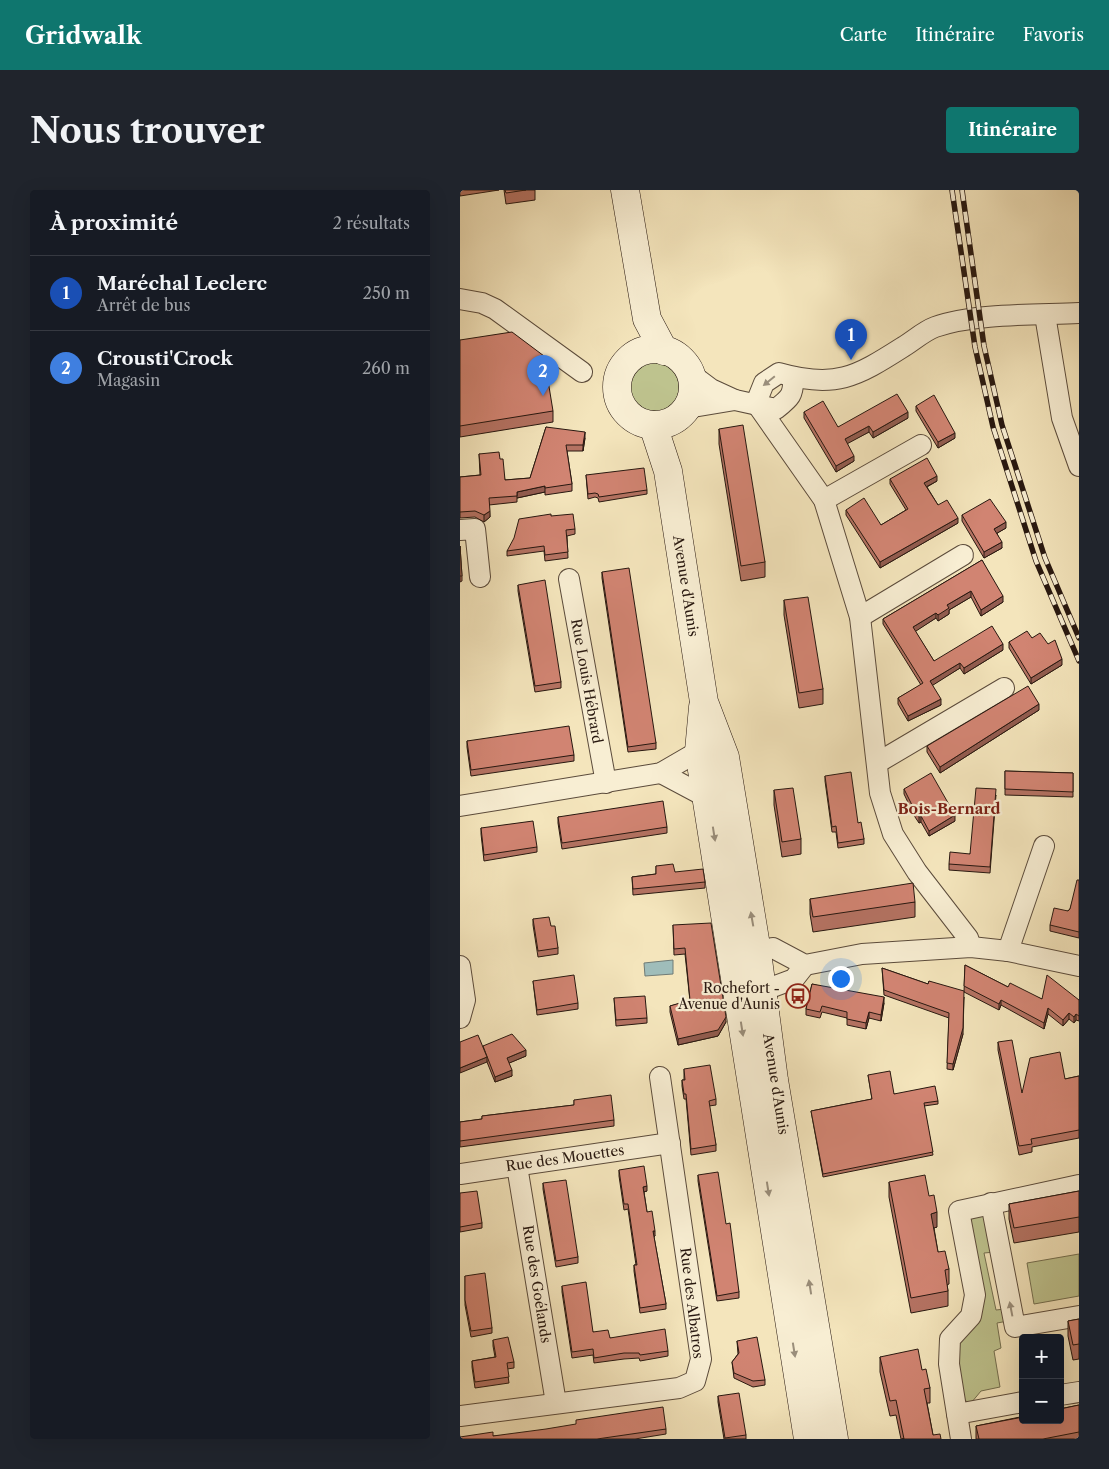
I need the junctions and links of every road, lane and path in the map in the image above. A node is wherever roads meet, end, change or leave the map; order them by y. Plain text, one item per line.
1 (625, 190) edge
2 (460, 299) edge
3 (1079, 313) edge
4 (1045, 315) junction
5 (647, 319) junction
6 (664, 350) junction
7 (637, 354) junction
8 (582, 372) dead end
9 (690, 374) junction
10 (735, 400) junction
11 (756, 403) junction
12 (672, 417) junction
13 (921, 445) dead end
14 (1079, 466) edge
15 (824, 500) junction
16 (460, 530) edge
17 (963, 555) dead end
18 (480, 577) dead end
19 (569, 579) dead end
20 (860, 617) junction
21 (1004, 688) dead end
22 (704, 702) junction
23 (700, 751) junction
24 (726, 757) junction
25 (877, 762) junction
26 (661, 773) junction
27 (606, 782) junction
28 (708, 798) junction
29 (460, 806) edge
30 (1044, 846) dead end
31 (972, 947) junction
32 (1008, 951) junction
33 (745, 955) junction
34 (805, 965) junction
35 (460, 966) edge
36 (1079, 966) edge
37 (750, 993) junction
38 (460, 1018) edge
39 (660, 1077) dead end
40 (670, 1143) junction
41 (518, 1166) junction
42 (460, 1174) edge
43 (1079, 1185) edge
44 (991, 1203) junction
45 (1079, 1316) edge
46 (1079, 1392) edge
47 (1064, 1394) edge
48 (556, 1403) junction
49 (1019, 1403) edge
50 (957, 1414) junction
51 (460, 1416) edge
52 (808, 1439) edge
53 (834, 1439) edge
54 (961, 1439) edge

1 - 5 main road
2 - 8 street
3 - 4 street
4 - 11 street
4 - 14 street
5 - 6 main road
5 - 7 main road
6 - 7 main road
6 - 9 main road
7 - 12 main road
9 - 10 street
9 - 12 main road
10 - 11 street
10 - 12 street
11 - 15 street
12 - 22 main road, Avenue d'Aunis
13 - 15 street
15 - 20 street
16 - 18 street
17 - 20 street
19 - 27 street, Rue Louis Hébrard
20 - 25 street
21 - 25 street
22 - 23 main road, Avenue d'Aunis
22 - 24 main road, Avenue d'Aunis
23 - 24 street
23 - 26 street
23 - 28 main road, Avenue d'Aunis
33 -> 24 main road, Avenue d'Aunis
25 - 31 street
26 - 27 street
26 - 28 street
27 - 29 street
28 -> 33 main road, Avenue d'Aunis
30 - 32 street
31 - 32 street
31 - 34 street
32 - 36 street
33 - 34 street
33 - 37 main road, Avenue d'Aunis
34 - 37 street
35 - 38 street
37 -> 52 main road, Avenue d'Aunis
53 -> 37 main road, Avenue d'Aunis
39 - 40 street, Rue des Albatros
40 - 41 street, Rue des Mouettes
40 - 48 street, Rue des Albatros
41 - 42 street, Rue des Mouettes
41 - 48 street, Rue des Goélands
43 - 44 street
45 -> 44 street
44 - 50 street
46 - 47 street
48 - 51 street, Rue des Albatros
49 - 50 street
50 - 54 street

